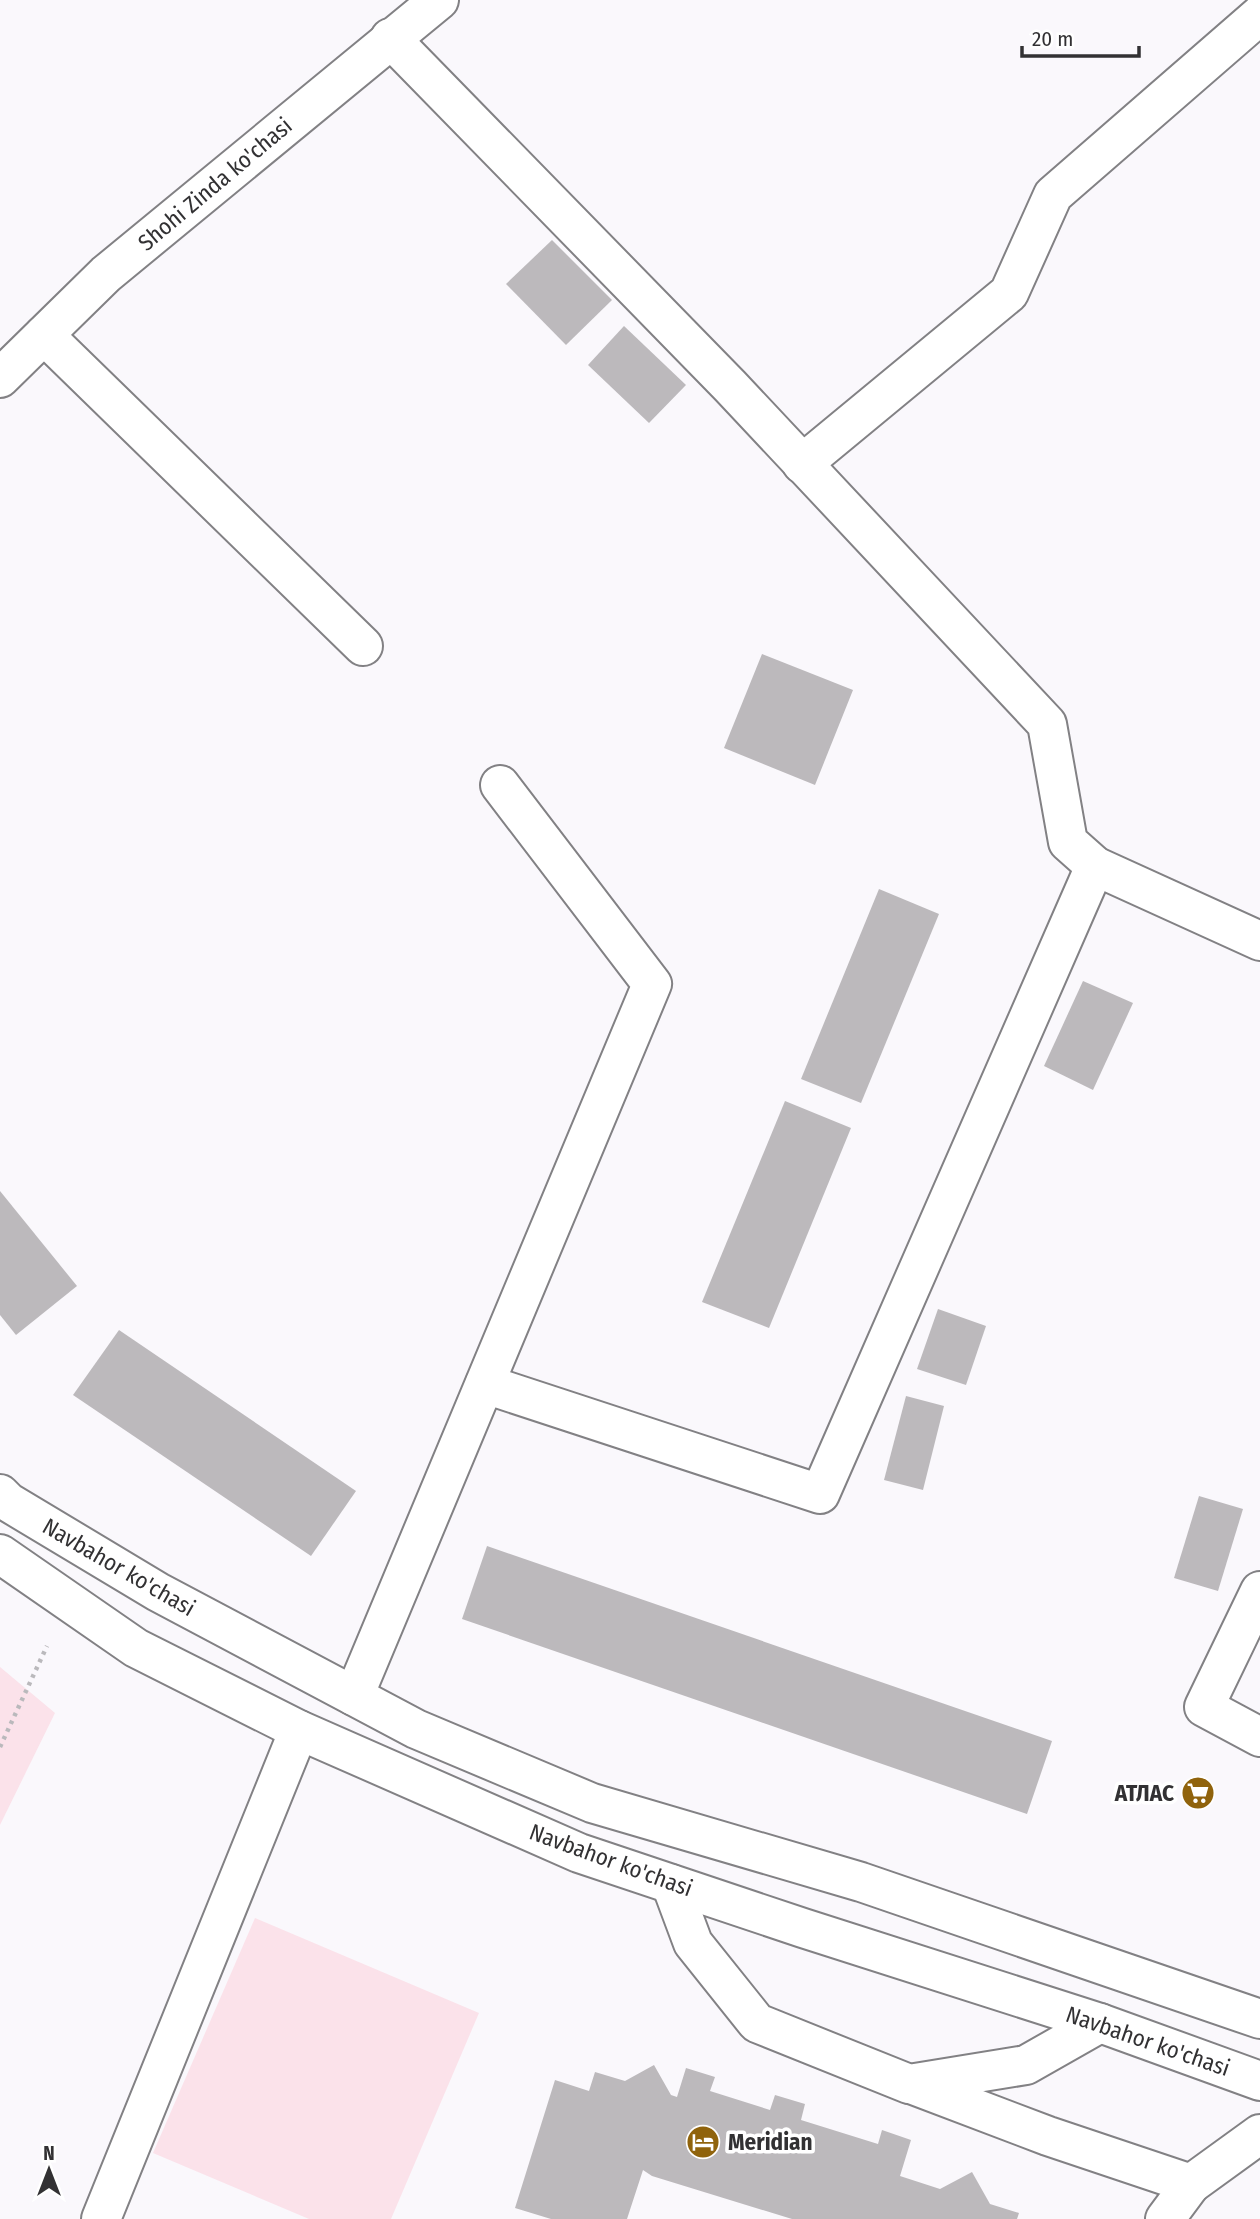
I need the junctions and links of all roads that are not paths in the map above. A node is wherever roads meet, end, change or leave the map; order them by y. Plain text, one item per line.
1 (439, 0) edge
2 (1260, 15) edge
3 (390, 38) junction
4 (44, 335) junction
5 (0, 379) edge
6 (802, 464) junction
7 (363, 646) dead end
8 (500, 785) dead end
9 (1096, 866) junction
10 (1260, 942) edge
11 (485, 1384) junction
12 (0, 1494) edge
13 (0, 1554) edge
14 (1260, 1591) edge
15 (354, 1696) junction
16 (416, 1729) junction
17 (299, 1730) junction
18 (1260, 1737) edge
19 (397, 1773) junction
20 (671, 1884) junction
21 (1260, 2019) edge
22 (1100, 2023) junction
23 (1260, 2081) edge
24 (909, 2084) junction
25 (1260, 2134) edge
26 (1191, 2183) junction
27 (101, 2219) edge
28 (1165, 2219) edge

1 - 3 street, Shohi Zinda ko'chasi
2 - 6 street
3 - 4 street, Shohi Zinda ko'chasi
3 - 6 street
4 - 5 street, Shohi Zinda ko'chasi
4 - 7 street
6 - 9 street
8 - 11 street
9 - 10 street
9 - 11 street
11 - 15 street
12 - 15 street, Navbahor ko'chasi
13 - 17 street, Navbahor ko'chasi
14 - 18 street
15 - 16 street, Navbahor ko'chasi
16 - 19 street
16 - 21 street, Navbahor ko'chasi
17 - 19 street, Navbahor ko'chasi
17 - 27 street
19 - 20 street, Navbahor ko'chasi
20 - 22 street, Navbahor ko'chasi
20 - 24 street
22 - 23 street, Navbahor ko'chasi
22 - 24 street
24 - 26 street
25 - 26 street
26 - 28 street

